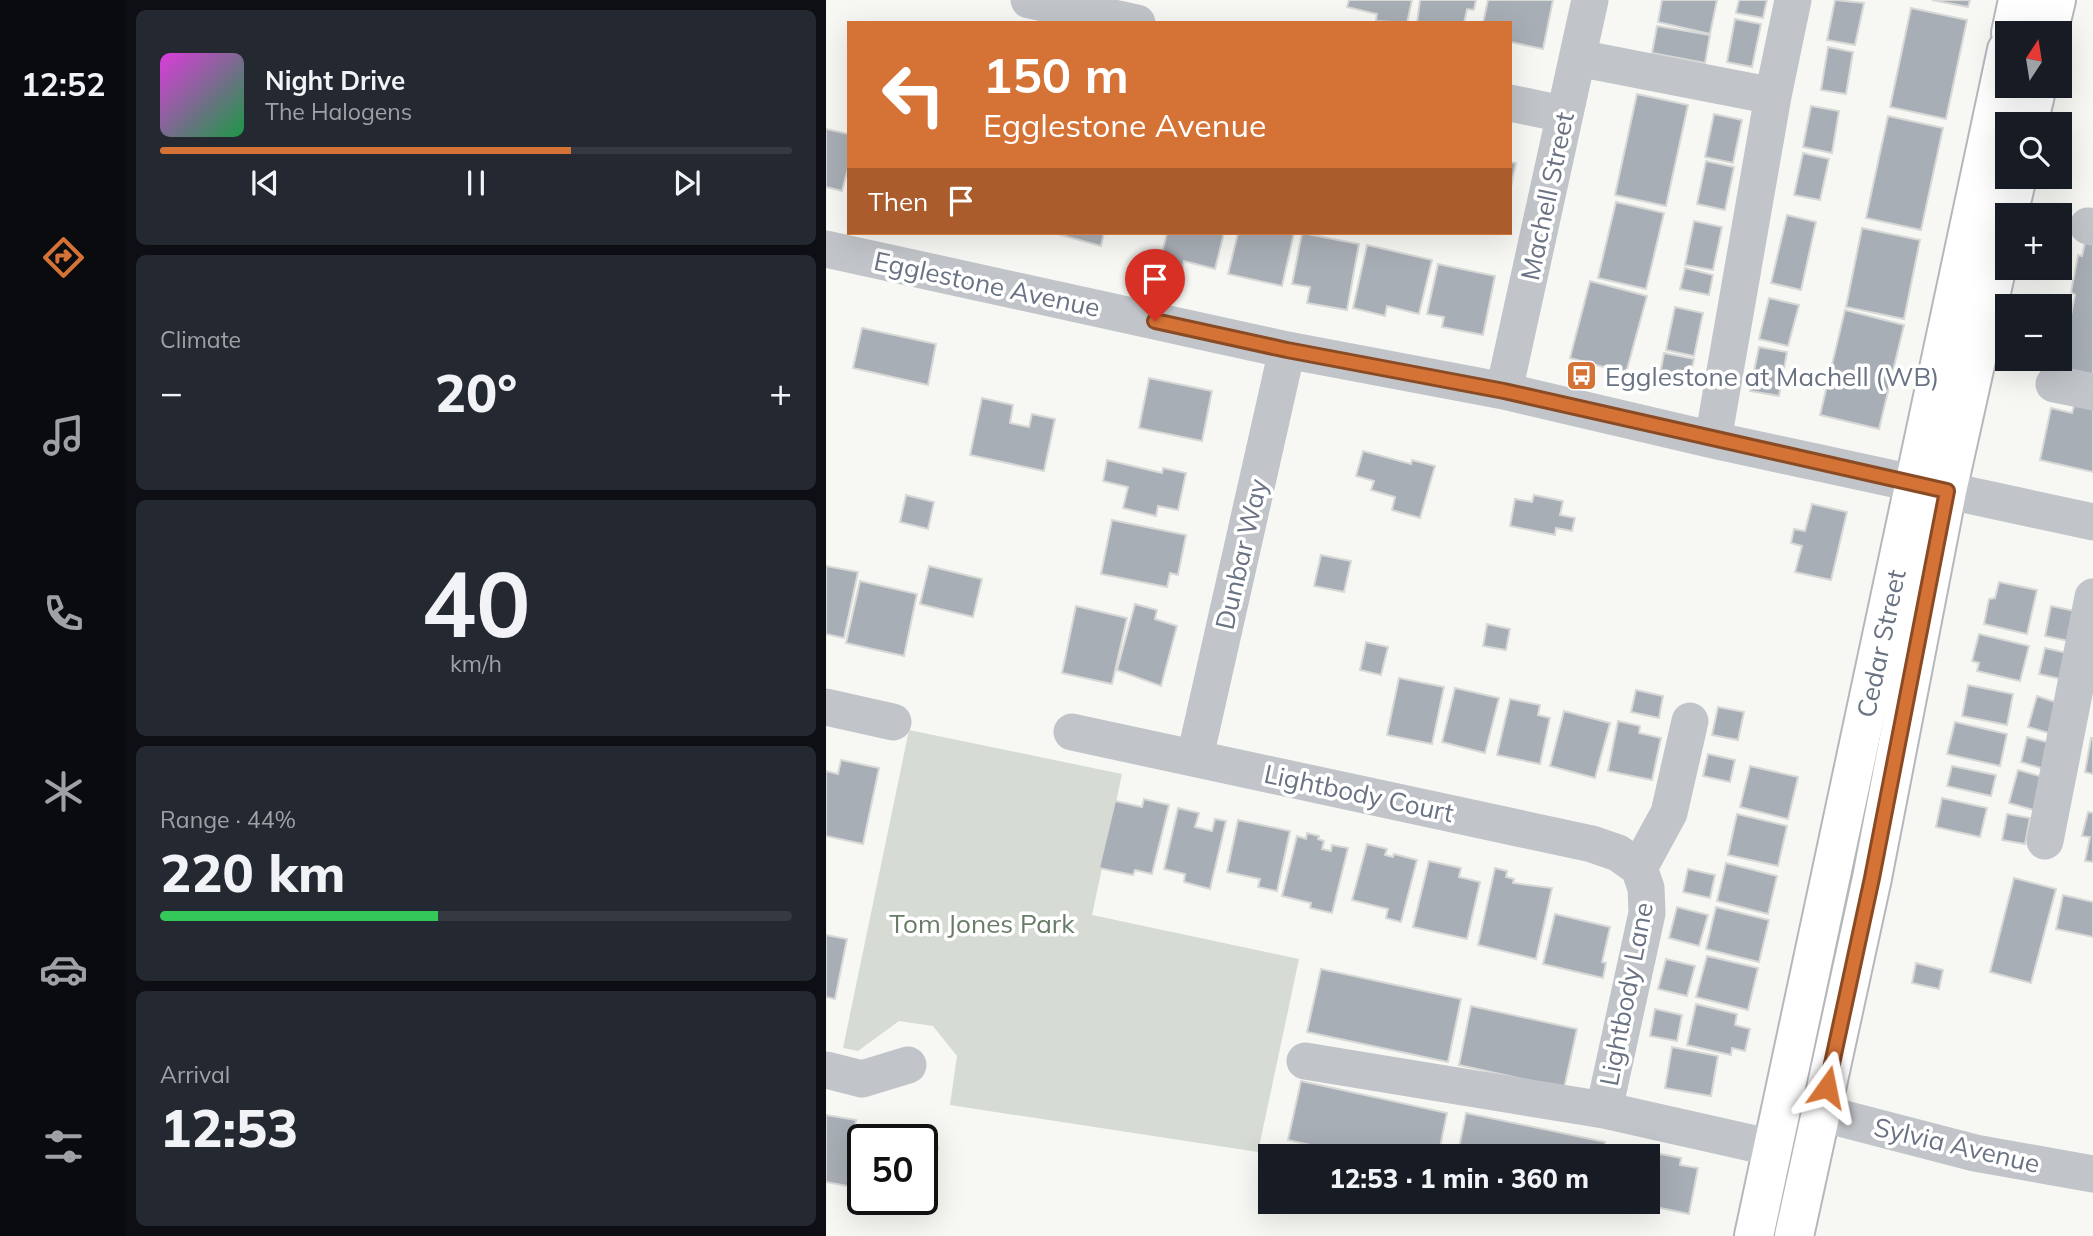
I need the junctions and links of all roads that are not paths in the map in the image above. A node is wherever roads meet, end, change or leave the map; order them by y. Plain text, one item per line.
1 (1028, 0) edge
2 (1590, 0) edge
3 (1793, 0) edge
4 (2018, 0) edge
5 (2056, 0) edge
6 (1128, 21) edge
7 (2014, 21) edge
8 (2051, 21) edge
9 (1578, 58) junction
10 (1773, 96) junction
11 (1999, 98) edge
12 (1512, 103) edge
13 (1563, 114) junction
14 (826, 249) edge
15 (1995, 263) edge
16 (1287, 350) junction
17 (2054, 384) dead end
18 (1504, 391) junction
19 (2093, 392) edge
20 (1713, 440) junction
21 (1931, 487) junction
22 (2093, 522) edge
23 (2093, 597) edge
24 (826, 707) edge
25 (1690, 721) dead end
26 (893, 722) dead end
27 (1072, 732) dead end
28 (1195, 757) junction
29 (2045, 841) dead end
30 (1639, 868) junction
31 (1305, 1061) dead end
32 (908, 1066) dead end
33 (826, 1070) edge
34 (1604, 1110) junction
35 (1821, 1113) junction
36 (1773, 1148) junction
37 (2093, 1174) edge
38 (1754, 1236) edge
39 (1794, 1236) edge

1 - 6 street
2 - 9 street, Machell Street
3 - 10 street
4 - 7 main road
5 - 8 main road
9 - 10 street
9 - 13 street, Machell Street
10 - 20 street
11 - 21 main road, Cedar Street
12 - 13 street
13 - 18 street, Machell Street
14 - 16 street, Egglestone Avenue
15 - 21 main road, Cedar Street
16 - 18 street, Egglestone Avenue
16 - 28 street, Dunbar Way
17 - 19 street
18 - 20 street, Egglestone Avenue
20 - 21 street, Egglestone Avenue
21 - 22 street, Egglestone Avenue
21 - 35 main road, Cedar Street
21 - 36 main road, Cedar Street
23 - 29 street
24 - 26 street
25 - 30 street, Lightbody Lane
27 - 28 street, Lightbody Court
28 - 30 street, Lightbody Court
30 - 34 street, Lightbody Lane
31 - 34 street
32 - 33 street
34 - 36 street
35 - 37 street, Sylvia Avenue
35 - 39 main road, Cedar Street
36 - 38 main road, Cedar Street

